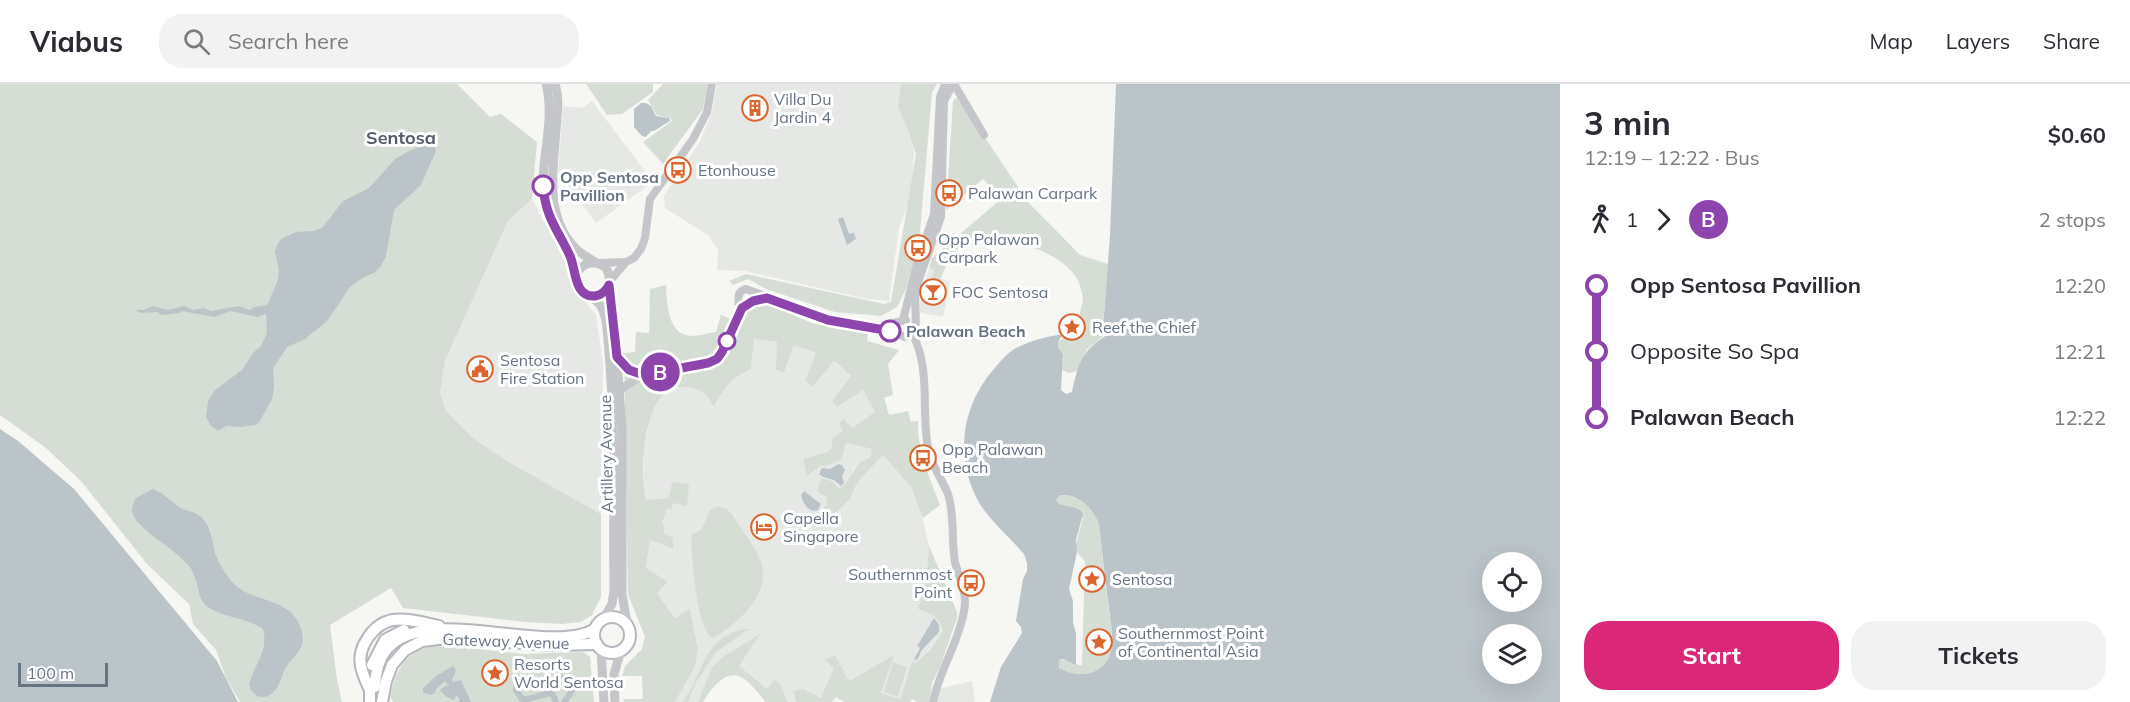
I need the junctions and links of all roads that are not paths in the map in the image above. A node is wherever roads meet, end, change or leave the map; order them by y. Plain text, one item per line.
1 (546, 84) edge
2 (555, 84) edge
3 (712, 84) edge
4 (945, 84) edge
5 (954, 84) edge
6 (984, 135) dead end
7 (928, 253) junction
8 (919, 260) junction
9 (626, 262) junction
10 (597, 263) junction
11 (577, 277) junction
12 (610, 283) junction
13 (591, 296) junction
14 (902, 321) junction
15 (915, 325) junction
16 (877, 327) junction
17 (900, 334) junction
18 (913, 335) junction
19 (617, 357) junction
20 (644, 375) junction
21 (620, 391) junction
22 (604, 618) junction
23 (410, 621) junction
24 (627, 624) junction
25 (595, 629) junction
26 (431, 630) junction
27 (454, 630) junction
28 (390, 633) junction
29 (599, 646) junction
30 (621, 650) junction
31 (370, 684) junction
32 (371, 702) edge
33 (382, 702) edge
34 (604, 702) edge
35 (615, 702) edge
36 (933, 702) edge

1 - 11 street, Artillery Avenue
2 - 10 street, Artillery Avenue
3 - 9 street
4 - 8 street
5 - 6 street
5 - 7 street
7 - 8 street
7 - 15 street
8 - 14 street
9 - 10 street
9 - 12 street
10 - 11 street
10 - 12 street, Artillery Avenue
11 - 13 street, Artillery Avenue
12 - 13 street
12 - 19 street, Artillery Avenue
13 - 22 street, Artillery Avenue
14 - 15 street
14 - 16 street
14 - 17 street
15 - 18 street
16 - 17 street
16 - 20 street
17 - 18 street
18 - 36 street
19 - 20 street
19 - 21 street, Artillery Avenue
20 - 21 street
21 - 24 street, Artillery Avenue
22 - 24 main road
22 - 25 main road
23 - 27 main road, Gateway Avenue
23 - 28 main road, Gateway Avenue
23 - 31 main road, Gateway Avenue
24 - 30 main road
25 - 27 main road, Gateway Avenue
25 - 29 main road, Gateway Avenue
26 - 27 main road, Gateway Avenue
26 - 28 main road, Gateway Avenue
26 - 31 main road, Gateway Avenue
28 - 31 main road, Gateway Avenue
29 - 30 main road, Gateway Avenue
29 - 33 main road, Gateway Avenue
29 - 34 street
30 - 35 street
31 - 32 main road, Gateway Avenue

